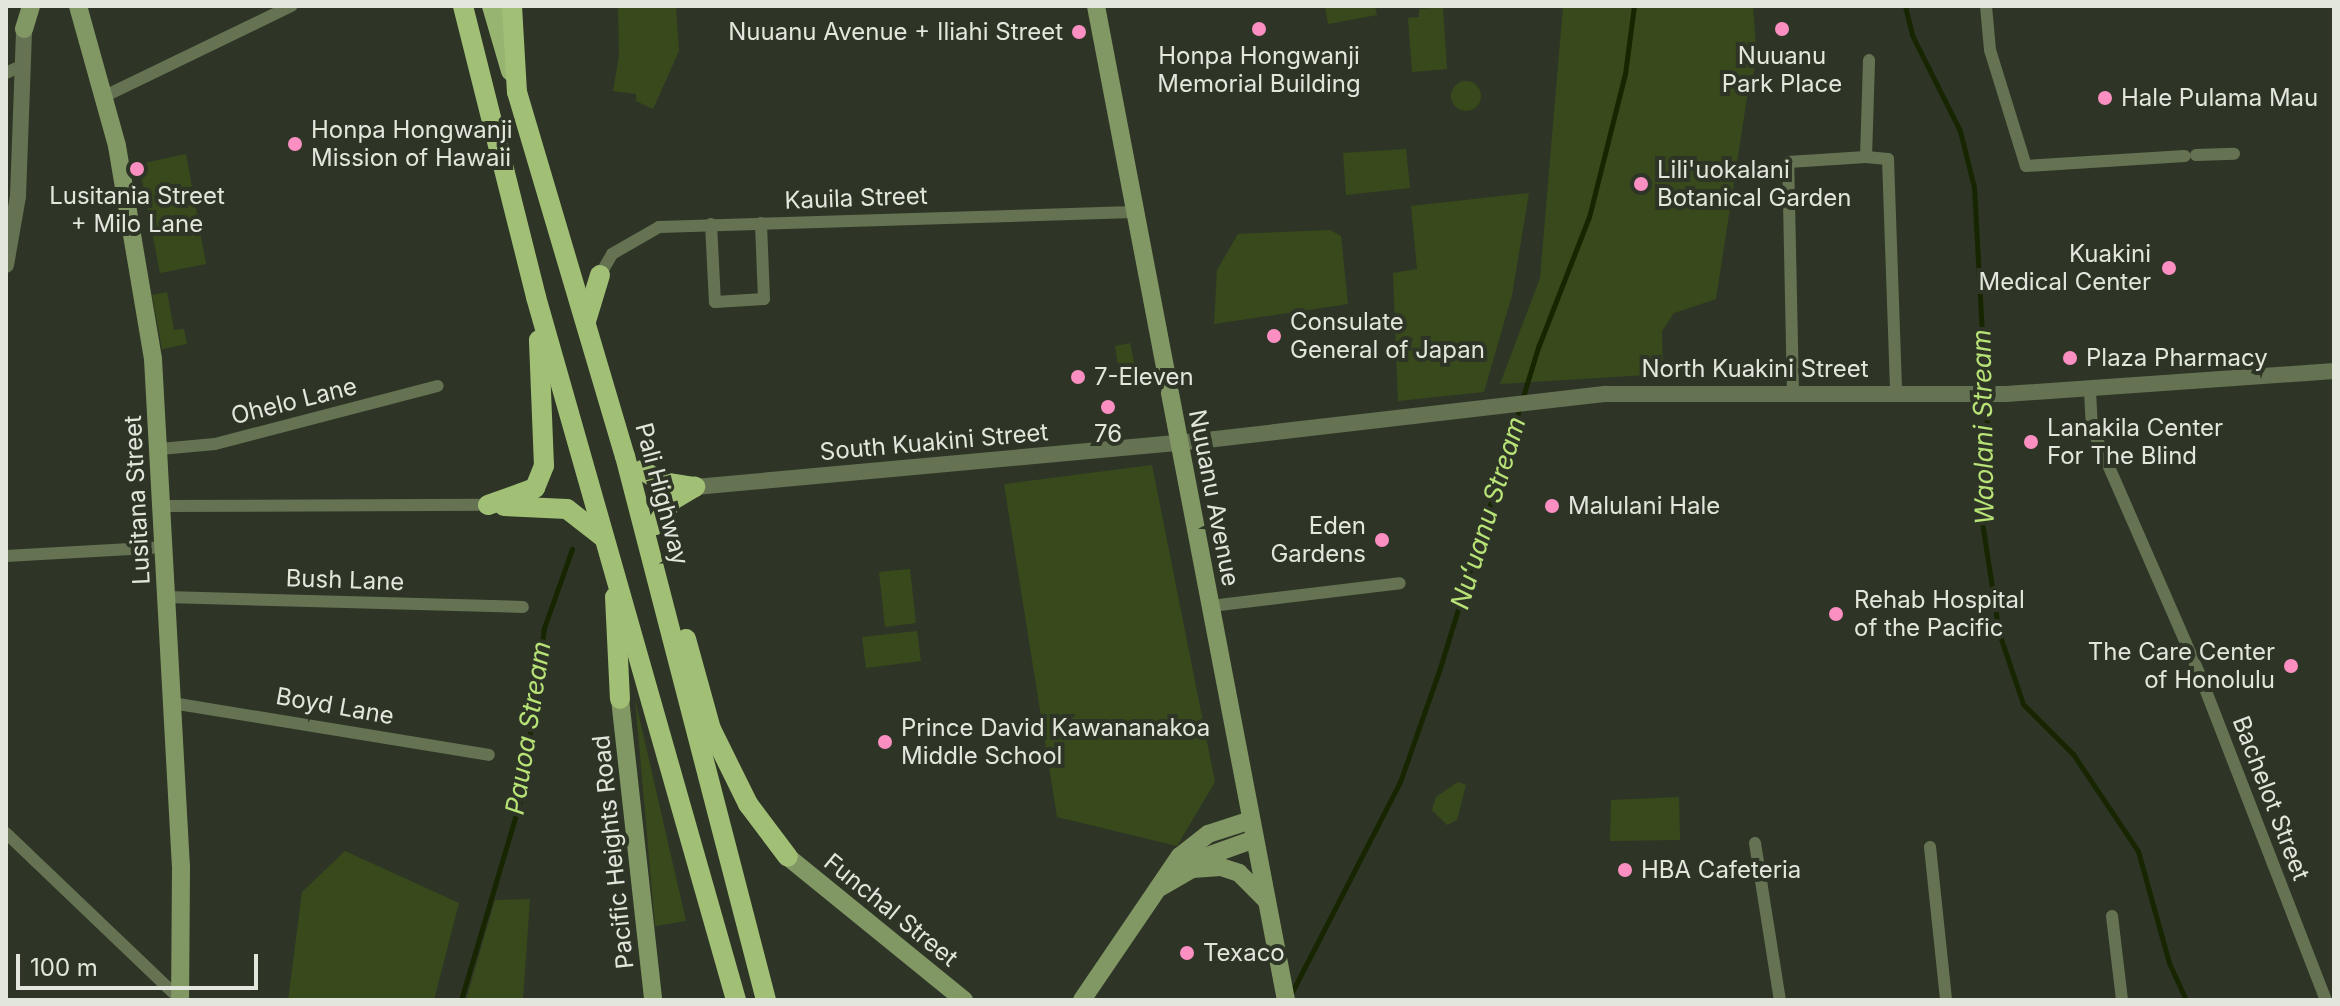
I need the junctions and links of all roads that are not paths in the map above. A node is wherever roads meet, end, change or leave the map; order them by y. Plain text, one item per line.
1 (25, 6) edge
2 (31, 6) edge
3 (78, 6) edge
4 (291, 6) edge
5 (452, 6) edge
6 (463, 6) edge
7 (492, 6) edge
8 (512, 6) edge
9 (1096, 6) edge
10 (1986, 6) edge
11 (24, 29) junction
12 (1869, 60) dead end
13 (23, 65) junction
14 (6, 73) edge
15 (515, 82) junction
16 (105, 96) junction
17 (492, 124) junction
18 (2234, 154) dead end
19 (1866, 157) junction
20 (1133, 212) junction
21 (761, 223) junction
22 (711, 224) junction
23 (6, 265) edge
24 (600, 275) joint
25 (536, 297) junction
26 (586, 321) junction
27 (598, 364) junction
28 (2334, 371) edge
29 (438, 386) dead end
30 (2090, 391) junction
31 (1793, 393) junction
32 (1896, 393) junction
33 (1178, 443) junction
34 (160, 449) junction
35 (642, 470) junction
36 (695, 487) junction
37 (488, 505) junction
38 (164, 506) junction
39 (656, 525) junction
40 (604, 538) junction
41 (166, 547) junction
42 (6, 556) edge
43 (616, 577) junction
44 (1400, 583) dead end
45 (166, 597) junction
46 (1211, 606) junction
47 (523, 607) dead end
48 (620, 699) joint
49 (172, 703) junction
50 (489, 755) dead end
51 (1251, 820) junction
52 (6, 833) edge
53 (1255, 839) junction
54 (1755, 843) dead end
55 (1930, 847) dead end
56 (788, 857) joint
57 (1159, 888) junction
58 (1268, 902) junction
59 (2112, 916) dead end
60 (180, 1000) edge
61 (653, 1000) edge
62 (736, 1000) edge
63 (766, 1000) edge
64 (964, 1000) edge
65 (1082, 1000) edge
66 (1286, 1000) edge
67 (1780, 1000) edge
68 (1946, 1000) edge
69 (2122, 1000) edge
70 (2326, 1000) edge

1 - 11 main road
2 - 11 main road
3 - 16 main road, Lusitana Street
4 - 16 street
5 - 17 highway
6 - 17 highway
7 - 15 main road, Pali Highway
8 - 15 highway
9 - 20 main road, Nuuanu Avenue
10 - 18 street
11 - 13 street
12 - 19 street
13 - 14 street
13 - 23 street
15 - 26 highway, Pali Highway
16 - 34 main road, Lusitana Street
17 - 25 highway
19 - 31 street
19 - 32 street
20 - 21 street, Kauila Street
20 - 33 main road, Nuuanu Avenue
21 - 22 street, Kauila Street
21 - 22 street
22 - 24 street, Kauila Street
24 - 26 highway
25 - 37 highway
25 - 40 highway
26 - 27 highway, Pali Highway
27 - 35 highway
27 - 63 highway, Pali Highway
28 - 30 street, North Kuakini Street
29 - 34 street, Ohelo Lane
30 - 32 street, North Kuakini Street
30 - 70 street, Bachelot Street
31 - 32 street, North Kuakini Street
31 - 33 street, North Kuakini Street
33 - 36 street, South Kuakini Street
33 - 46 main road, Nuuanu Avenue
34 - 38 main road, Lusitana Street
35 - 36 highway
35 - 39 highway
36 - 39 highway
37 - 38 street
37 - 40 highway
38 - 41 main road, Lusitana Street
39 - 56 highway
40 - 43 highway
41 - 42 street
41 - 45 main road, Lusitana Street
43 - 48 highway
43 - 62 highway
44 - 46 street
45 - 47 street, Bush Lane
45 - 49 main road, Lusitana Street
46 - 51 main road, Nuuanu Avenue
48 - 61 main road, Pacific Heights Road
49 - 50 street, Boyd Lane
49 - 60 main road, Lusitana Street
51 - 53 main road, Nuuanu Avenue
51 - 57 main road
52 - 60 street
53 - 57 main road
53 - 58 main road, Nuuanu Avenue
54 - 67 street
55 - 68 street
56 - 64 main road, Funchal Street
57 - 58 main road
57 - 65 main road
58 - 66 main road, Nuuanu Avenue
59 - 69 street

